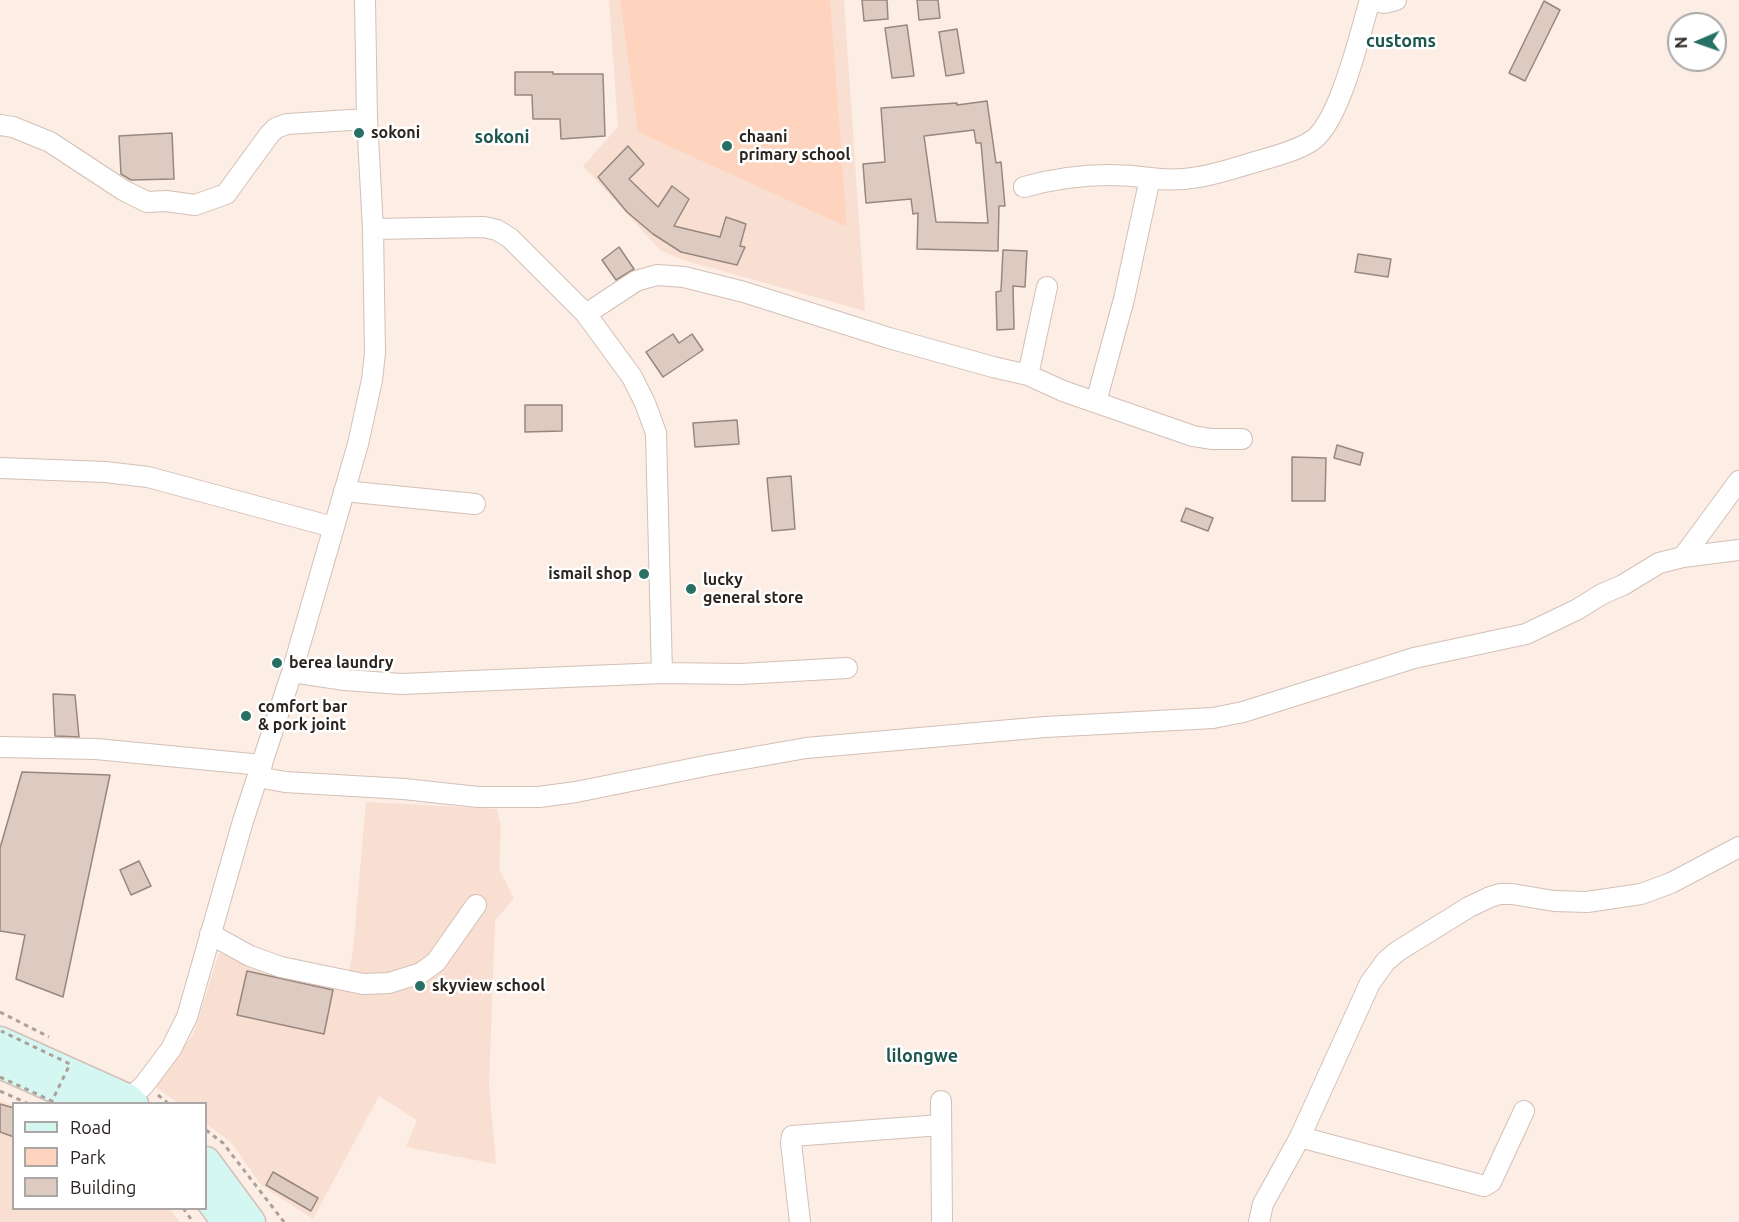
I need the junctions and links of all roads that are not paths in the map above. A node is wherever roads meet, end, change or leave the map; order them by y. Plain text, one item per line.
1 (364, 0) edge
2 (1370, 0) edge
3 (1396, 0) edge
4 (367, 119) junction
5 (0, 124) edge
6 (1150, 178) junction
7 (1024, 187) dead end
8 (373, 229) junction
9 (1047, 287) dead end
10 (586, 314) junction
11 (1028, 375) junction
12 (1096, 402) junction
13 (1242, 439) dead end
14 (0, 468) edge
15 (1739, 481) edge
16 (344, 491) junction
17 (475, 504) dead end
18 (333, 527) junction
19 (1739, 550) edge
20 (1683, 557) junction
21 (847, 668) dead end
22 (292, 672) junction
23 (662, 674) junction
24 (0, 747) edge
25 (260, 771) junction
26 (1739, 847) edge
27 (476, 905) dead end
28 (210, 934) junction
29 (0, 1036) edge
30 (0, 1064) edge
31 (131, 1101) edge
32 (941, 1101) dead end
33 (86, 1102) edge
34 (1524, 1111) dead end
35 (941, 1125) junction
36 (1300, 1137) junction
37 (207, 1162) edge
38 (207, 1196) edge
39 (226, 1222) edge
40 (251, 1222) edge
41 (800, 1222) edge
42 (942, 1222) edge
43 (1259, 1222) edge

1 - 4 street
2 - 3 street
2 - 6 street
4 - 5 street
4 - 8 street
6 - 7 street
6 - 12 street
8 - 10 street
8 - 16 street
9 - 11 street
10 - 11 street
10 - 23 street
11 - 12 street
12 - 13 street
14 - 18 street
15 - 20 street
16 - 17 street
16 - 18 street
18 - 22 street
19 - 20 street
20 - 25 street
21 - 23 street
22 - 23 street
22 - 25 street
24 - 25 street
25 - 28 street
26 - 36 street
27 - 28 street
28 - 31 street
29 - 31 main road
30 - 33 main road
32 - 35 street
34 - 36 street
35 - 41 street
35 - 42 street
36 - 43 street
37 - 40 main road
38 - 39 main road

